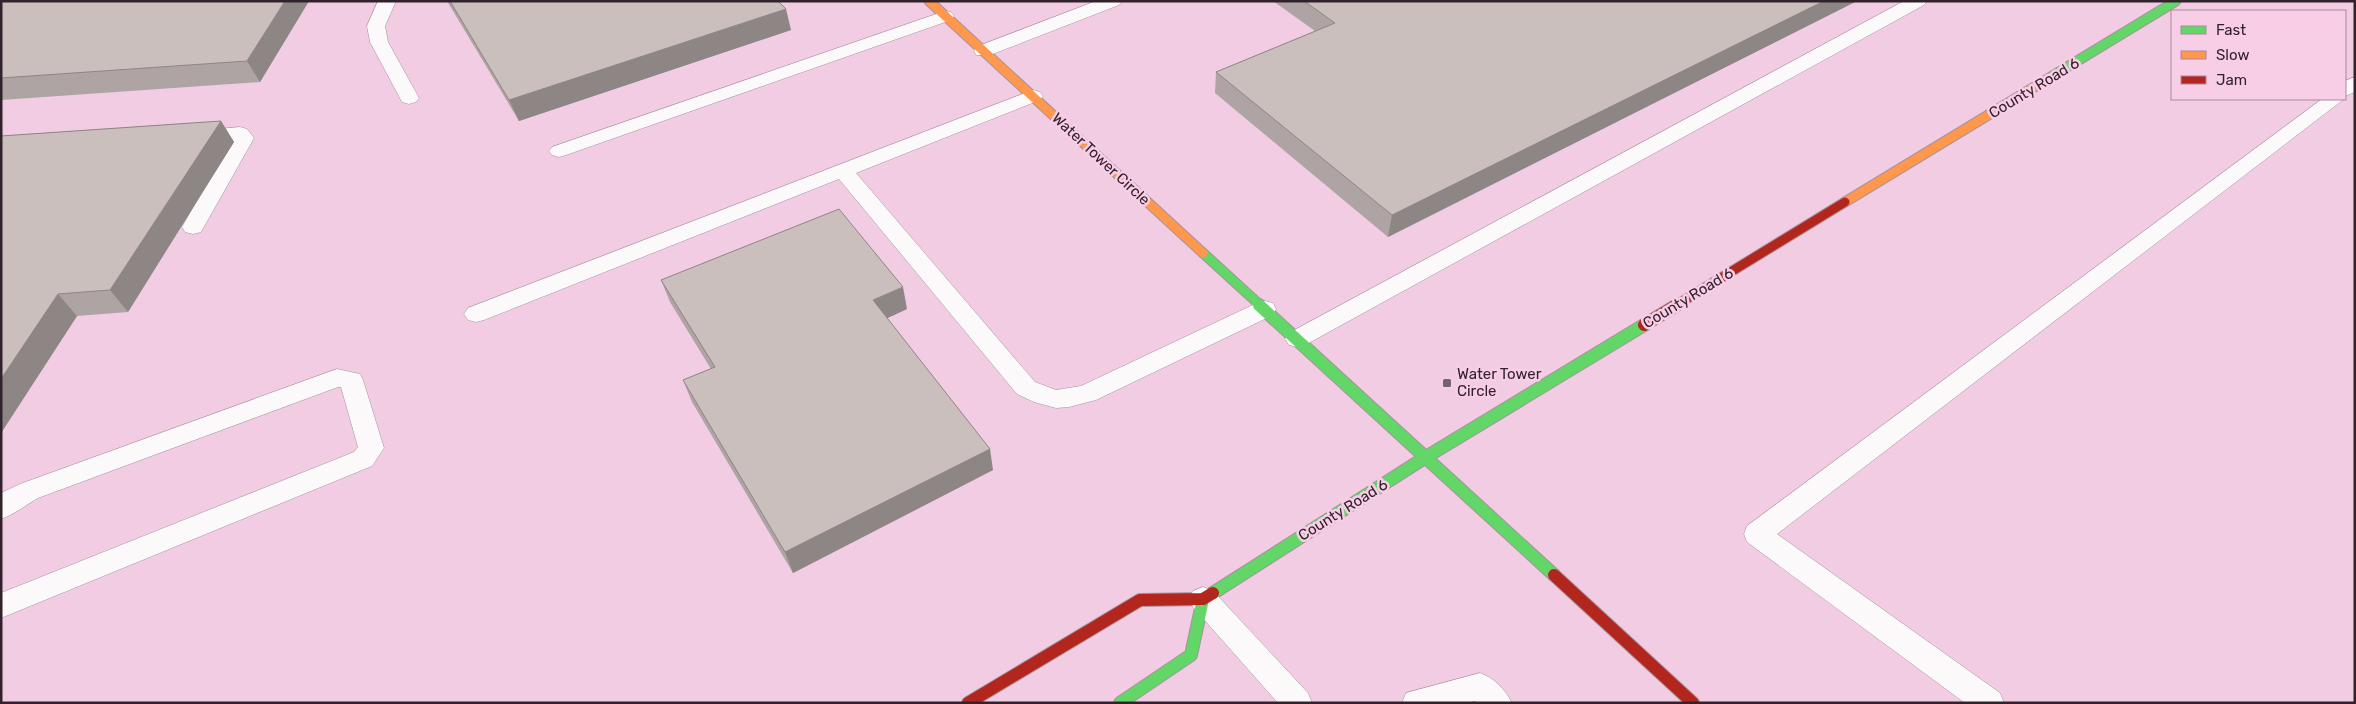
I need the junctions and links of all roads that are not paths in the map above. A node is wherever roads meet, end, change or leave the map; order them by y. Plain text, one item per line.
1 (387, 1) edge
2 (929, 1) edge
3 (1113, 1) edge
4 (1918, 1) edge
5 (2176, 1) edge
6 (945, 16) junction
7 (983, 51) junction
8 (1033, 96) junction
9 (409, 98) dead end
10 (2333, 100) edge
11 (180, 138) edge
12 (559, 151) dead end
13 (843, 171) junction
14 (193, 227) dead end
15 (1265, 309) junction
16 (476, 314) dead end
17 (1297, 339) junction
18 (1426, 458) junction
19 (1, 508) edge
20 (1203, 599) junction
21 (1, 606) edge
22 (1488, 694) edge
23 (968, 703) edge
24 (1120, 703) edge
25 (1297, 703) edge
26 (1417, 703) edge
27 (1693, 703) edge
28 (1989, 703) edge

1 - 9 lane
2 - 6 main road, Water Tower Circle
3 - 7 lane
4 - 17 lane
5 - 18 main road, County Road 6
6 - 7 main road, Water Tower Circle
6 - 12 lane
7 - 8 main road, Water Tower Circle
8 - 13 lane
8 - 15 main road, Water Tower Circle
10 - 28 lane
11 - 14 lane
13 - 15 lane
13 - 16 lane
15 - 17 main road, Water Tower Circle
17 - 18 main road, Water Tower Circle
18 - 20 main road, County Road 6
18 - 27 main road, Water Tower Circle
19 - 21 lane
20 - 23 main road
20 - 24 main road
20 - 25 lane
22 - 26 lane

